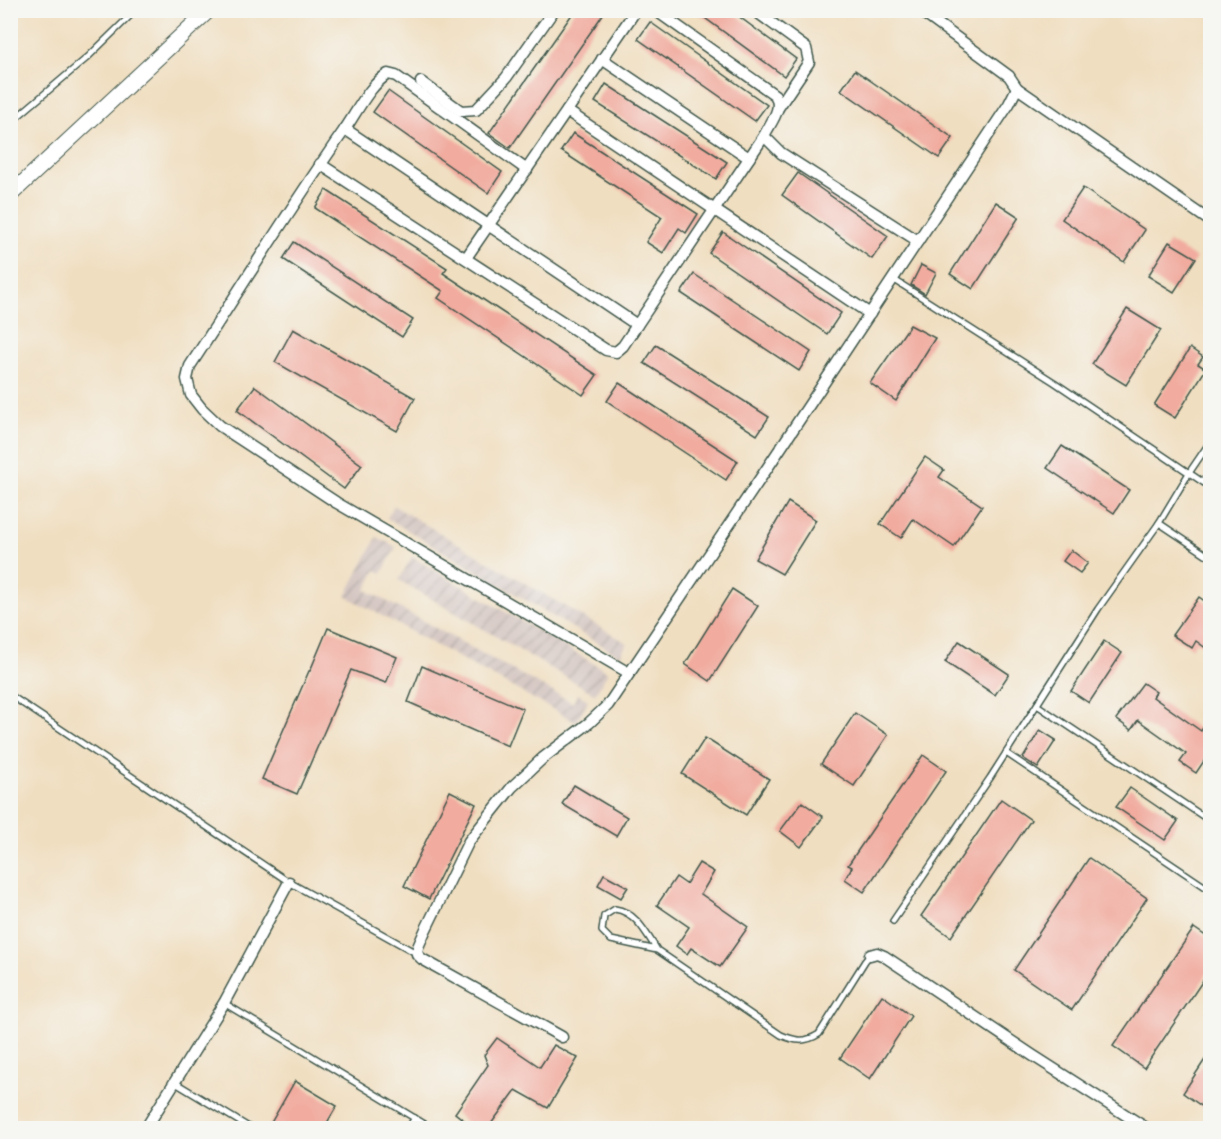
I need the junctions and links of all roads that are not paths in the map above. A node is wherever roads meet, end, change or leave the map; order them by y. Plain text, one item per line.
1 (136, 10) edge
2 (209, 10) edge
3 (554, 10) edge
4 (636, 10) edge
5 (656, 10) edge
6 (754, 10) edge
7 (919, 10) edge
8 (602, 60) junction
9 (421, 82) dead end
10 (1017, 88) junction
11 (778, 108) junction
12 (567, 111) junction
13 (10, 123) edge
14 (345, 129) junction
15 (764, 136) junction
16 (749, 158) junction
17 (320, 164) junction
18 (526, 170) junction
19 (10, 172) edge
20 (16, 190) edge
21 (714, 210) junction
22 (1210, 221) edge
23 (488, 226) junction
24 (918, 241) junction
25 (466, 258) junction
26 (893, 279) junction
27 (870, 314) junction
28 (637, 326) junction
29 (1210, 441) edge
30 (1189, 473) junction
31 (1210, 487) edge
32 (1159, 523) junction
33 (1210, 557) edge
34 (629, 673) junction
35 (10, 695) edge
36 (1037, 705) junction
37 (1006, 753) junction
38 (1210, 821) edge
39 (288, 882) junction
40 (1210, 890) edge
41 (893, 921) dead end
42 (657, 950) junction
43 (417, 954) junction
44 (870, 955) joint
45 (224, 1003) junction
46 (562, 1036) dead end
47 (174, 1082) junction
48 (415, 1118) junction
49 (146, 1128) edge
50 (250, 1128) edge
51 (408, 1128) edge
52 (431, 1128) edge
53 (1146, 1128) edge

1 - 13 lane
2 - 20 main road
3 - 9 street
4 - 8 street
5 - 11 street
6 - 11 street
7 - 10 street
8 - 12 street
8 - 16 street
10 - 22 street
10 - 24 street
11 - 15 street
12 - 18 street
12 - 21 street
14 - 17 street
14 - 18 street
14 - 23 street
15 - 16 street
15 - 24 street
16 - 21 street
17 - 25 street
17 - 34 street
18 - 23 street
19 - 20 lane
21 - 27 street
21 - 28 street
23 - 25 street
23 - 28 street
24 - 26 street
25 - 28 street
26 - 27 street
26 - 30 lane
27 - 34 street
29 - 30 lane
30 - 31 lane
30 - 32 lane
32 - 33 lane
32 - 36 lane
34 - 43 street
35 - 39 lane
36 - 37 lane
36 - 38 lane
37 - 40 lane
37 - 41 lane
39 - 43 lane
39 - 45 street
42 - 42 lane
42 - 44 lane
43 - 46 street
44 - 53 street
45 - 47 street
45 - 48 lane
47 - 49 street
47 - 50 lane
48 - 51 lane
48 - 52 lane

